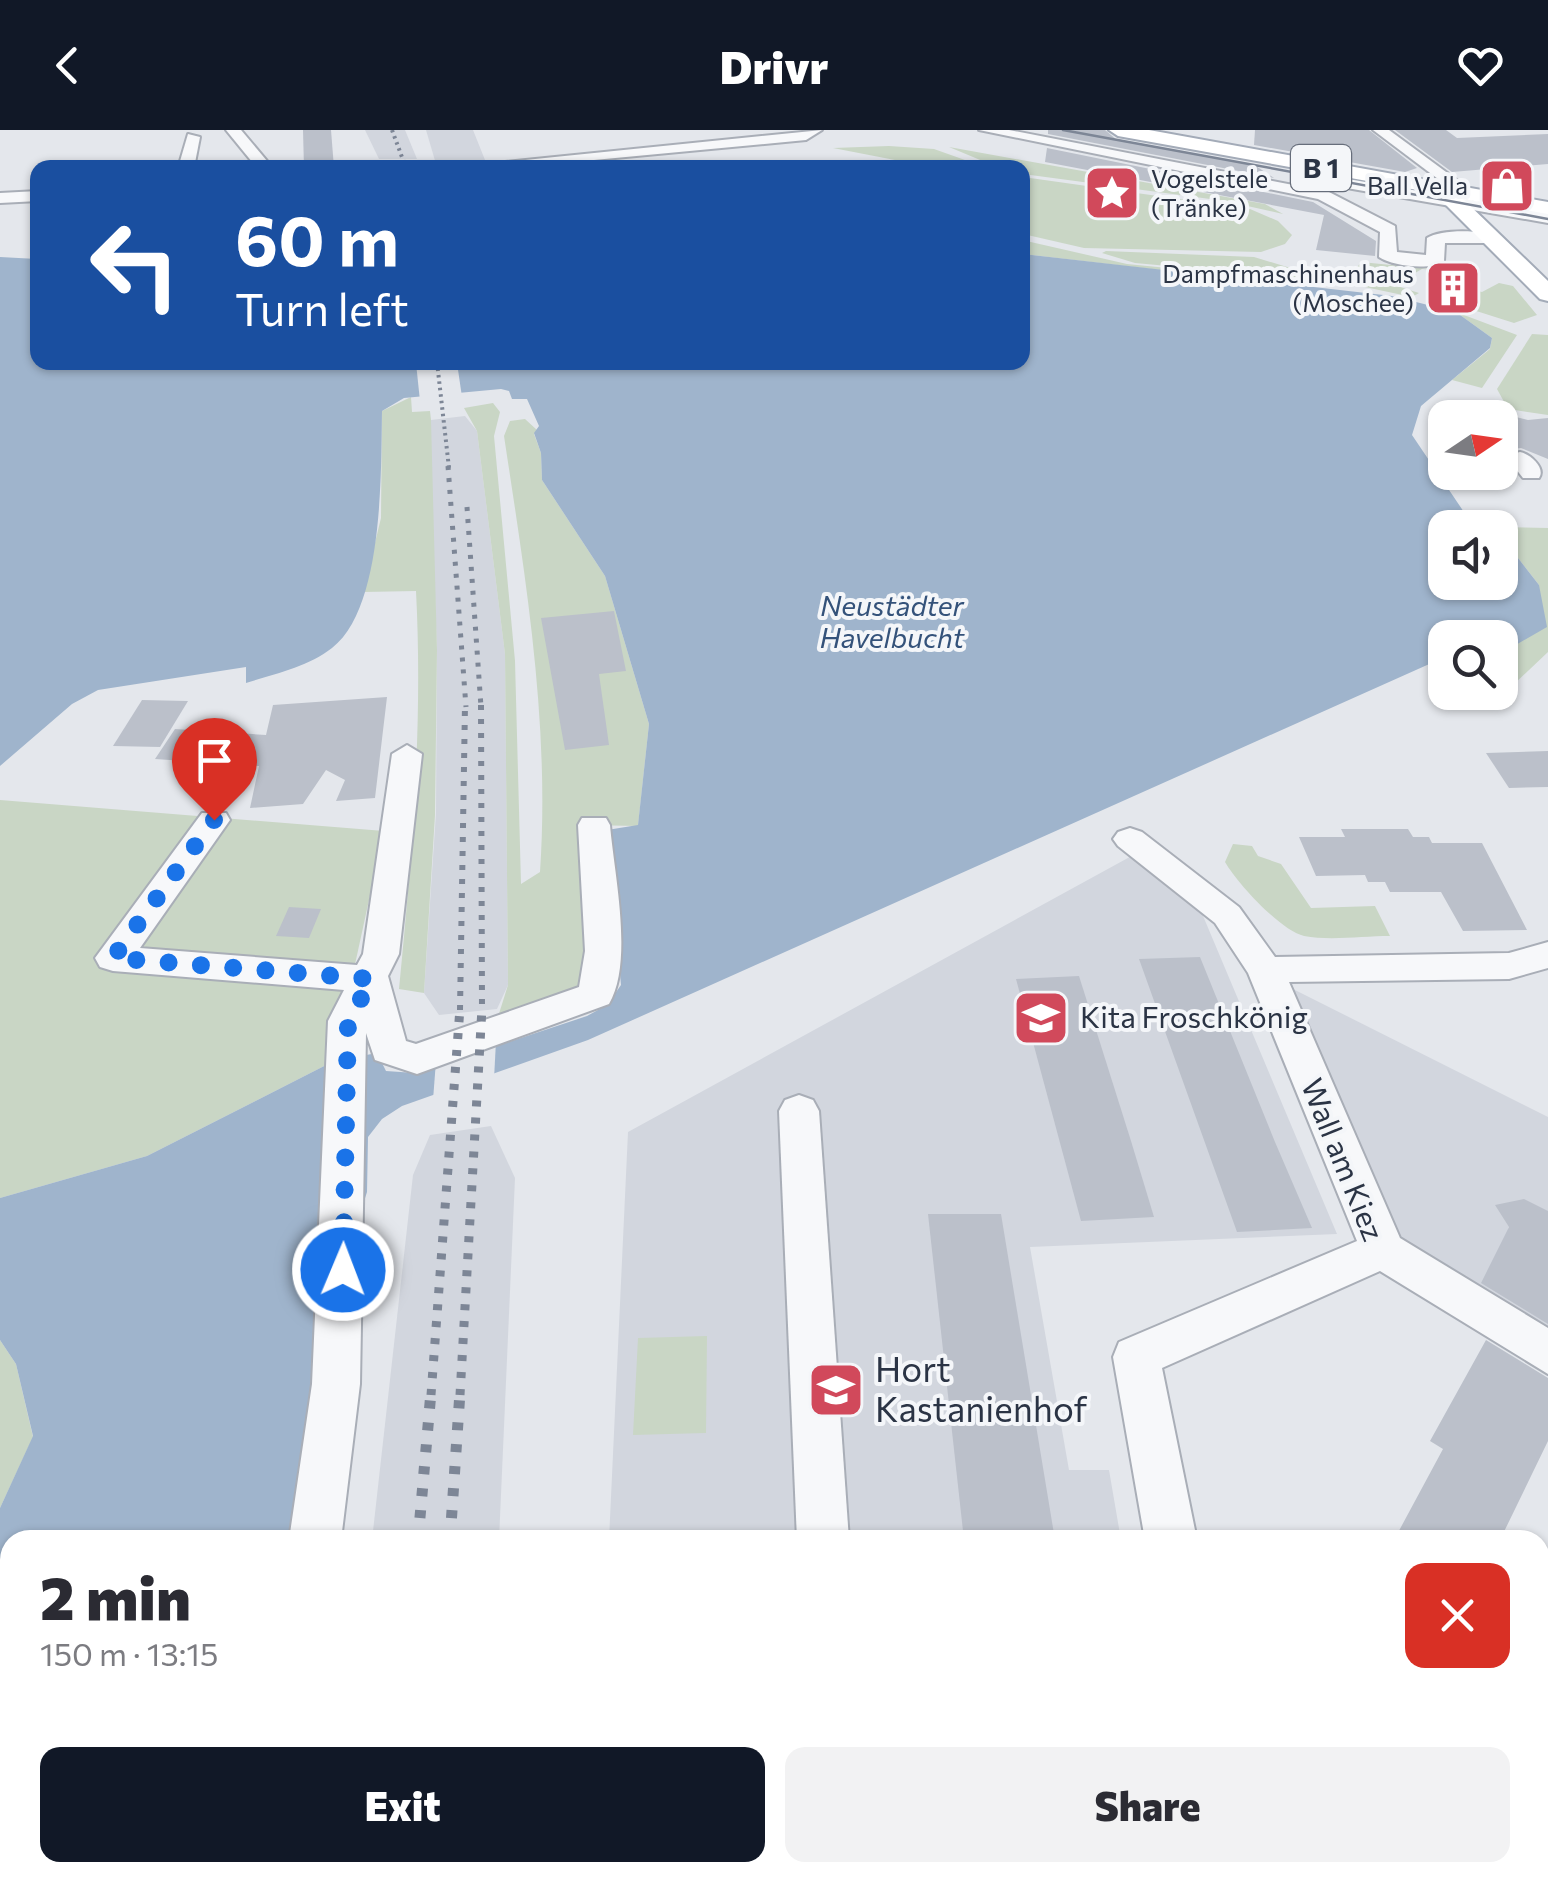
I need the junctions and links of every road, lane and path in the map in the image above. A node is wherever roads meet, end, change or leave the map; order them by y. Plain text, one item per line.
1 (986, 130) edge
2 (1067, 130) edge
3 (1118, 130) edge
4 (1380, 130) edge
5 (234, 132) edge
6 (253, 132) edge
7 (193, 137) dead end
8 (806, 137) edge
9 (728, 142) junction
10 (742, 155) dead end
11 (188, 160) edge
12 (259, 160) edge
13 (597, 160) edge
14 (30, 196) edge
15 (0, 198) edge
16 (1471, 204) junction
17 (1548, 209) edge
18 (1548, 218) edge
19 (1548, 266) edge
20 (1548, 294) edge
21 (406, 754) dead end
22 (214, 820) dead end
23 (594, 824) dead end
24 (1130, 839) dead end
25 (1548, 955) edge
26 (1264, 970) junction
27 (372, 979) junction
28 (799, 1110) dead end
29 (1382, 1250) junction
30 (1548, 1353) edge
31 (315, 1530) edge
32 (822, 1530) edge
33 (1169, 1530) edge

1 - 16 street
2 - 16 street
3 - 16 main road, B 1
4 - 16 street
5 - 6 street
5 - 12 street
7 - 11 street
8 - 9 street
9 - 10 street
9 - 13 street
14 - 15 street
16 - 17 main road
16 - 17 main road
16 - 18 street
16 - 19 main road
16 - 20 main road
21 - 27 street
22 - 27 street
23 - 27 street
24 - 26 street, Wall am Kiez
25 - 26 street
26 - 29 street, Wall am Kiez
27 - 31 street
28 - 32 street
29 - 30 street
29 - 33 street, Wall am Kiez

